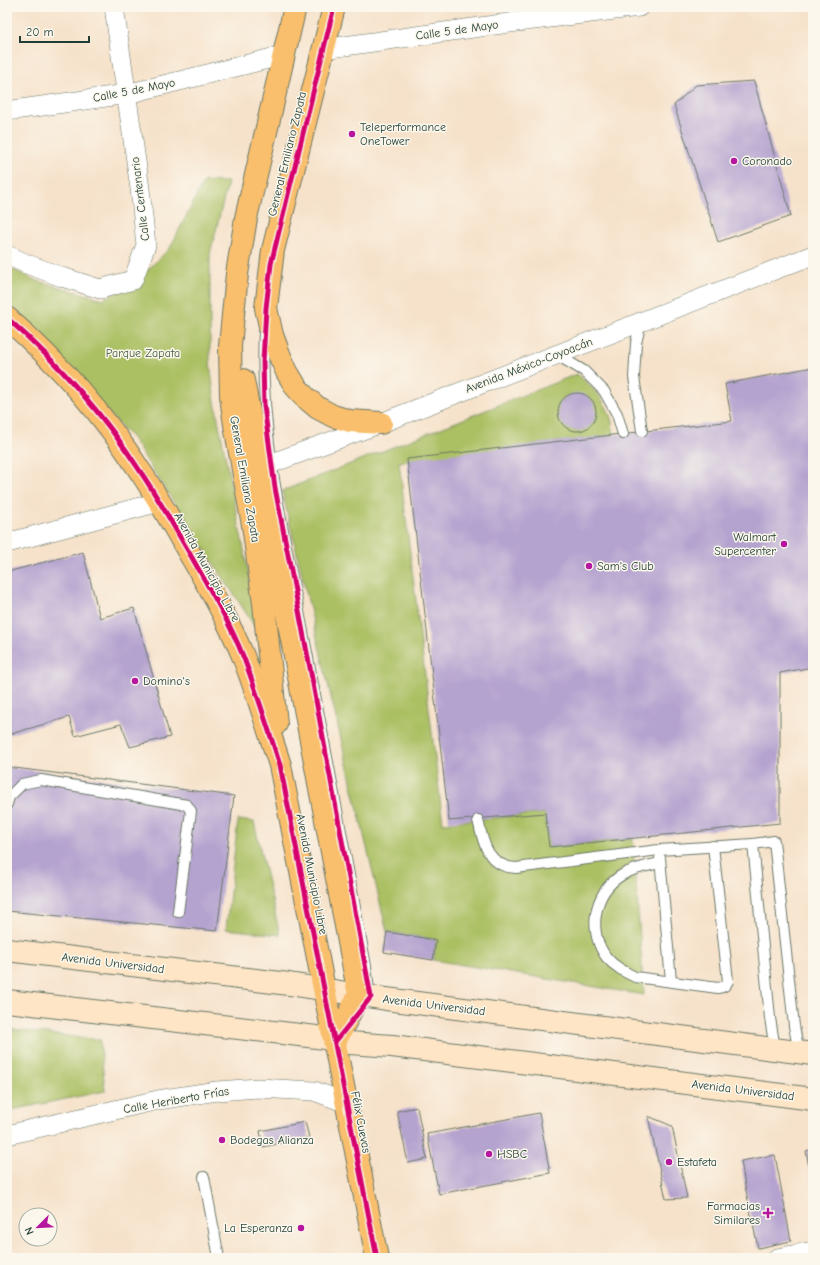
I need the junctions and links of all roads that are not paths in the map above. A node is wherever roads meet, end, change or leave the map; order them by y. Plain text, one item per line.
1 (114, 7) edge
2 (295, 7) edge
3 (334, 7) edge
4 (638, 7) edge
5 (323, 49) junction
6 (284, 55) junction
7 (127, 94) junction
8 (7, 111) edge
9 (7, 255) edge
10 (813, 255) edge
11 (266, 308) junction
12 (7, 318) edge
13 (640, 322) junction
14 (557, 355) junction
15 (381, 423) junction
16 (642, 432) dead end
17 (623, 434) dead end
18 (259, 468) junction
19 (159, 502) junction
20 (7, 543) edge
21 (280, 765) junction
22 (7, 804) edge
23 (478, 820) dead end
24 (753, 844) junction
25 (713, 846) junction
26 (660, 850) junction
27 (660, 863) junction
28 (178, 912) dead end
29 (7, 950) edge
30 (671, 981) junction
31 (324, 990) junction
32 (365, 996) junction
33 (7, 1001) edge
34 (334, 1042) junction
35 (776, 1049) junction
36 (806, 1053) edge
37 (813, 1099) edge
38 (347, 1103) junction
39 (7, 1135) edge
40 (204, 1177) dead end
41 (813, 1251) edge
42 (219, 1258) edge
43 (375, 1258) edge
44 (777, 1258) edge

1 - 7 street, Calle Centenario
2 - 6 main road, General Emiliano Zapata
3 - 5 main road, General Emiliano Zapata
4 - 5 street, Calle 5 de Mayo
5 - 11 main road, General Emiliano Zapata
6 - 7 street, Calle 5 de Mayo
6 - 18 main road, General Emiliano Zapata
7 - 8 street, Calle 5 de Mayo
7 - 9 street, Calle Centenario
10 - 13 street, Avenida México-Coyoacán
11 - 15 main road, General Emiliano Zapata
11 - 18 lane
12 - 19 main road, Avenida Municipio Libre
13 - 14 street, Avenida México-Coyoacán
13 - 16 lane
14 - 15 street, Avenida México-Coyoacán
14 - 17 lane
15 - 18 street, Avenida México-Coyoacán
18 - 21 main road, General Emiliano Zapata
18 - 32 main road
19 - 20 street
19 - 21 main road, Avenida Municipio Libre
21 - 31 main road, Avenida Municipio Libre
22 - 28 lane
23 - 26 lane
24 - 25 lane
24 - 35 lane
24 - 36 lane
25 - 26 lane
25 - 30 lane
26 - 27 lane
27 - 30 lane
27 - 30 lane
29 - 31 main road, Avenida Universidad
31 - 32 main road, Avenida Universidad
31 - 34 main road, Félix Cuevas
32 - 34 main road
32 - 35 main road, Avenida Universidad
33 - 34 main road, Avenida Universidad
34 - 37 main road, Avenida Universidad
34 - 38 main road, Félix Cuevas
35 - 36 main road, Avenida Universidad
38 - 39 street, Calle Heriberto Frías
38 - 43 main road, Félix Cuevas
40 - 42 lane
41 - 44 street

